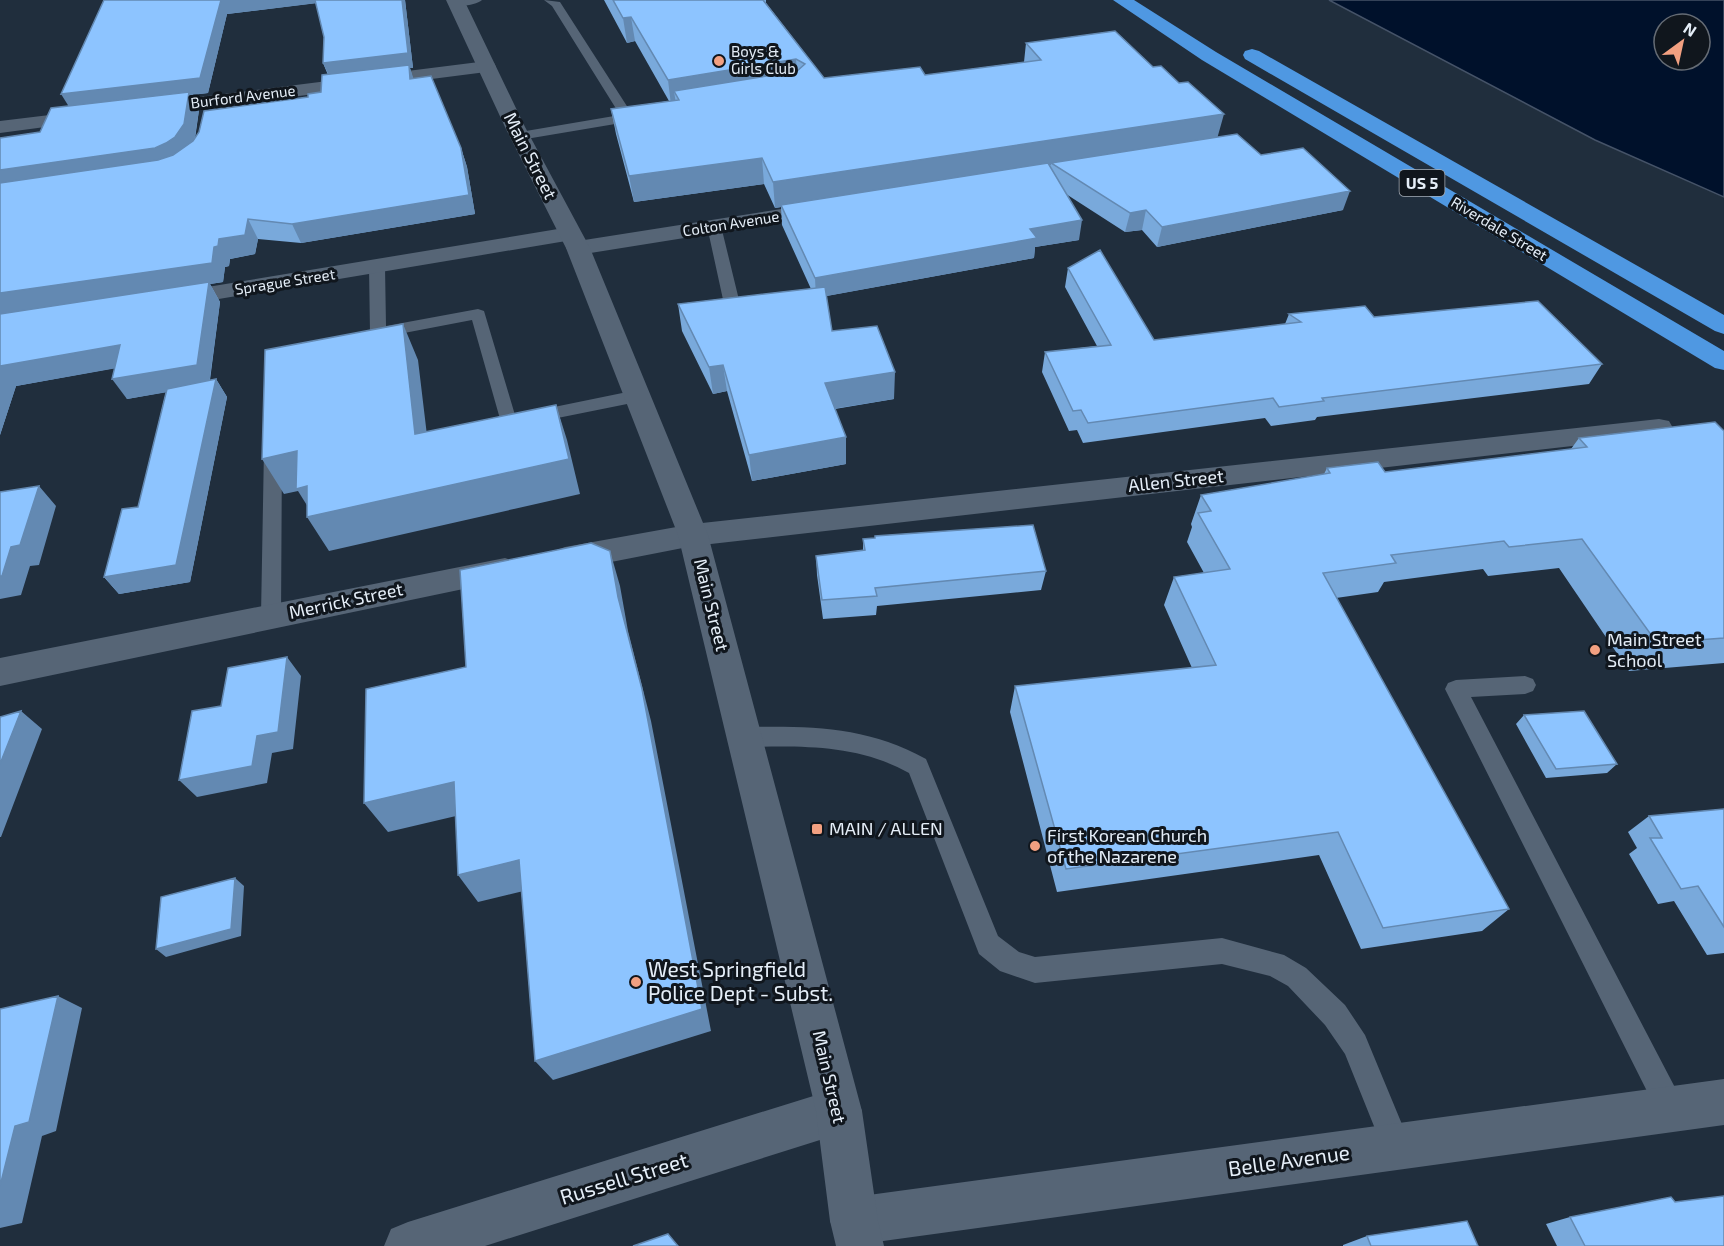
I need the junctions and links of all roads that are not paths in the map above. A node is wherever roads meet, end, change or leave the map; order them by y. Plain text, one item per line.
1 (550, 0) edge
2 (1122, 0) edge
3 (463, 1) edge
4 (1231, 43) dead end
5 (487, 67) junction
6 (129, 112) edge
7 (107, 114) edge
8 (651, 115) edge
9 (628, 118) junction
10 (0, 127) edge
11 (520, 136) junction
12 (843, 206) edge
13 (714, 226) junction
14 (574, 241) junction
15 (377, 267) junction
16 (150, 303) edge
17 (732, 304) edge
18 (1724, 326) edge
19 (1724, 362) edge
20 (637, 396) junction
21 (1659, 428) edge
22 (273, 432) edge
23 (693, 535) junction
24 (271, 616) junction
25 (0, 672) edge
26 (1525, 685) dead end
27 (744, 737) junction
28 (1724, 1102) edge
29 (1671, 1109) junction
30 (839, 1112) junction
31 (1396, 1146) junction
32 (857, 1234) edge
33 (408, 1246) edge

1 - 9 lane
2 - 19 highway, Riverdale Street / US 5
3 - 5 street, Main Street
4 - 18 highway, Riverdale Street / US 5
5 - 6 street, Burford Avenue
5 - 11 street, Main Street
7 - 10 street
8 - 9 lane
9 - 11 lane
11 - 14 street, Main Street
12 - 13 street, Colton Avenue
13 - 14 street, Colton Avenue
13 - 17 lane
14 - 15 street, Sprague Street
14 - 20 street, Main Street
15 - 16 street, Sprague Street
15 - 20 lane
20 - 23 street, Main Street
21 - 23 street, Allen Street
22 - 24 lane
23 - 24 street, Merrick Street
23 - 27 street, Main Street
24 - 25 street, Merrick Street
26 - 29 lane
27 - 30 street, Main Street
27 - 31 lane
28 - 29 street, Belle Avenue
29 - 31 street, Belle Avenue
30 - 32 street, Main Street
30 - 33 street, Russell Street
31 - 32 street, Belle Avenue

